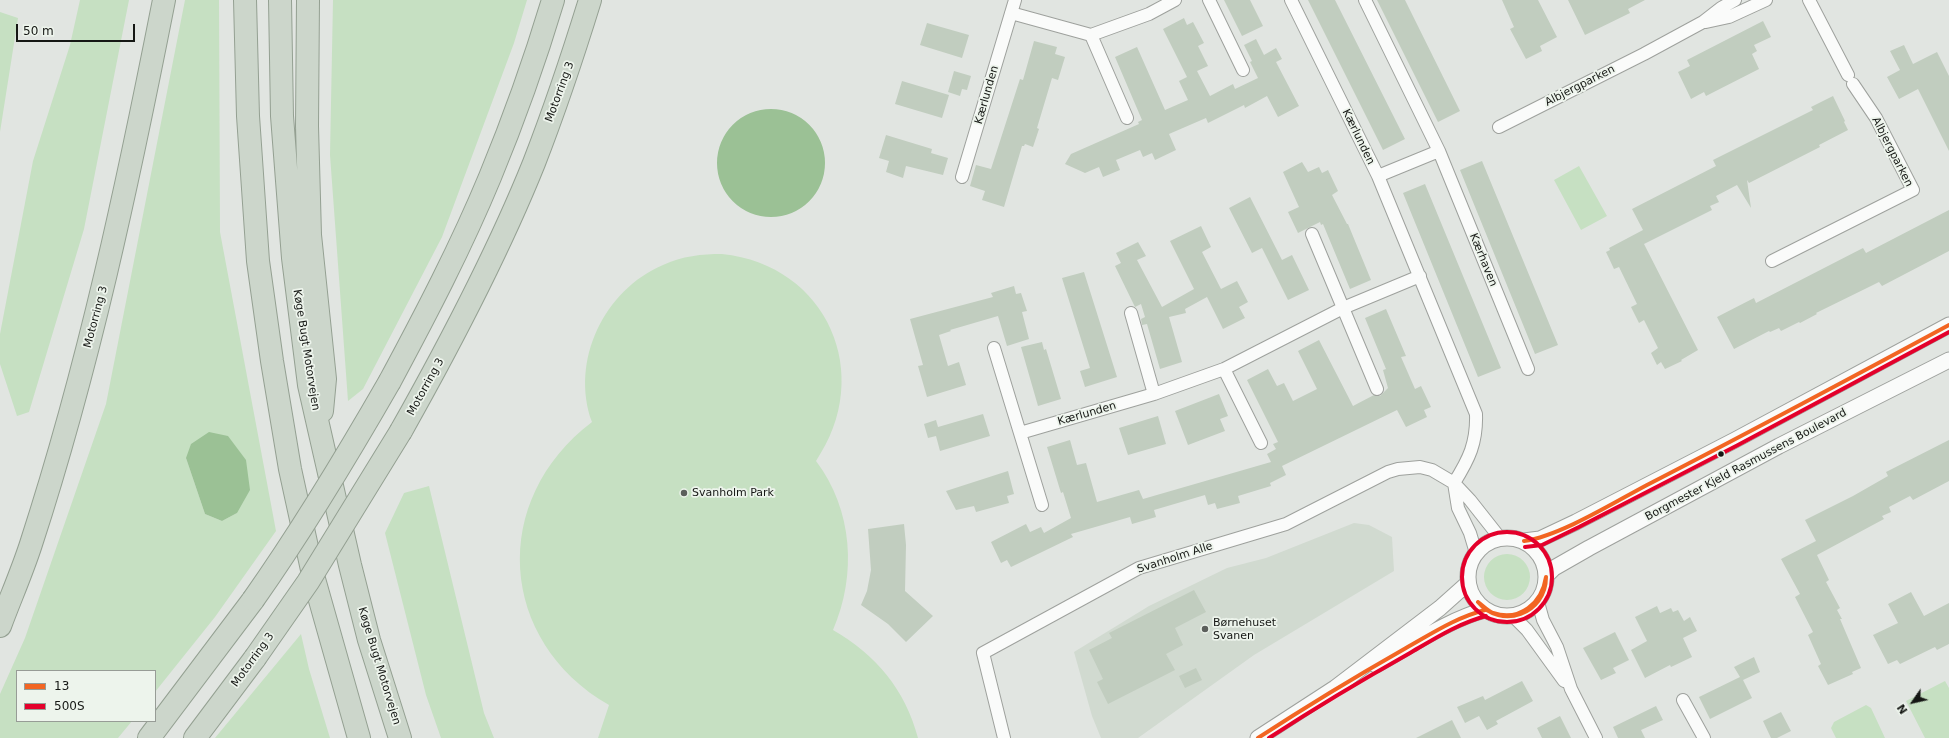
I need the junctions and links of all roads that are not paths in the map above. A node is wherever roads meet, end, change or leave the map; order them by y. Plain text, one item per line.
1 (164, 0) edge
2 (245, 0) edge
3 (280, 0) edge
4 (308, 0) edge
5 (553, 0) edge
6 (590, 0) edge
7 (1015, 0) edge
8 (1175, 0) edge
9 (1209, 0) edge
10 (1291, 0) edge
11 (1365, 0) edge
12 (1735, 0) edge
13 (1766, 0) edge
14 (1809, 0) edge
15 (1011, 13) junction
16 (1703, 22) junction
17 (1091, 35) junction
18 (1243, 70) dead end
19 (1127, 118) dead end
20 (1499, 127) dead end
21 (1439, 150) junction
22 (1378, 176) junction
23 (962, 177) dead end
24 (1312, 234) dead end
25 (1772, 261) dead end
26 (1420, 276) junction
27 (1343, 308) junction
28 (1131, 314) dead end
29 (1949, 325) edge
30 (994, 348) dead end
31 (1949, 360) edge
32 (1224, 369) junction
33 (1528, 369) dead end
34 (1377, 389) dead end
35 (1154, 394) junction
36 (320, 432) junction
37 (1020, 433) junction
38 (1261, 442) dead end
39 (1454, 483) junction
40 (1042, 505) dead end
41 (1500, 538) junction
42 (1524, 541) junction
43 (1476, 553) junction
44 (1547, 575) junction
45 (1468, 583) junction
46 (1538, 602) junction
47 (1485, 610) junction
48 (1513, 616) junction
49 (0, 626) edge
50 (1335, 688) junction
51 (1571, 690) junction
52 (1683, 700) dead end
53 (149, 738) edge
54 (195, 738) edge
55 (359, 738) edge
56 (400, 738) edge
57 (1004, 738) edge
58 (1258, 738) edge
59 (1596, 738) edge
60 (1704, 738) edge

1 - 49 highway, Motorring 3
2 - 55 highway
3 - 36 highway, Køge Bugt Motorvejen
4 - 36 highway
5 - 53 highway, bridge
6 - 54 highway, Motorring 3, bridge
7 - 15 street, Kærlunden
8 - 17 street
9 - 18 street
10 - 22 street, Kærlunden
11 - 21 street, Kærhaven
12 - 16 street, Albjergparken
13 - 16 street, Albjergparken
14 - 25 street, Albjergparken
15 - 17 street
15 - 23 street, Kærlunden
16 - 20 street, Albjergparken
17 - 19 street
21 - 22 street
21 - 33 street, Kærhaven
22 - 26 street, Kærlunden
24 - 27 street
26 - 27 street, Kærlunden
26 - 39 street, Kærlunden
27 - 32 street, Kærlunden
27 - 34 street
28 - 35 street
29 - 42 street
30 - 37 street
31 - 44 street, Borgmester Kjeld Rasmussens Boulevard
32 - 35 street, Kærlunden
32 - 38 street
35 - 37 street, Kærlunden
36 - 56 highway, Køge Bugt Motorvejen
37 - 40 street
39 - 41 street, Svanholm Alle
39 - 43 street
39 - 57 street, Svanholm Alle
41 - 42 street
41 - 43 street
42 - 44 street
43 - 45 street
44 - 46 street
45 - 47 street
45 - 50 street
46 - 48 street
46 - 51 street
47 - 48 street
47 - 50 street
48 - 51 street
50 - 58 street
51 - 59 street
52 - 60 street

